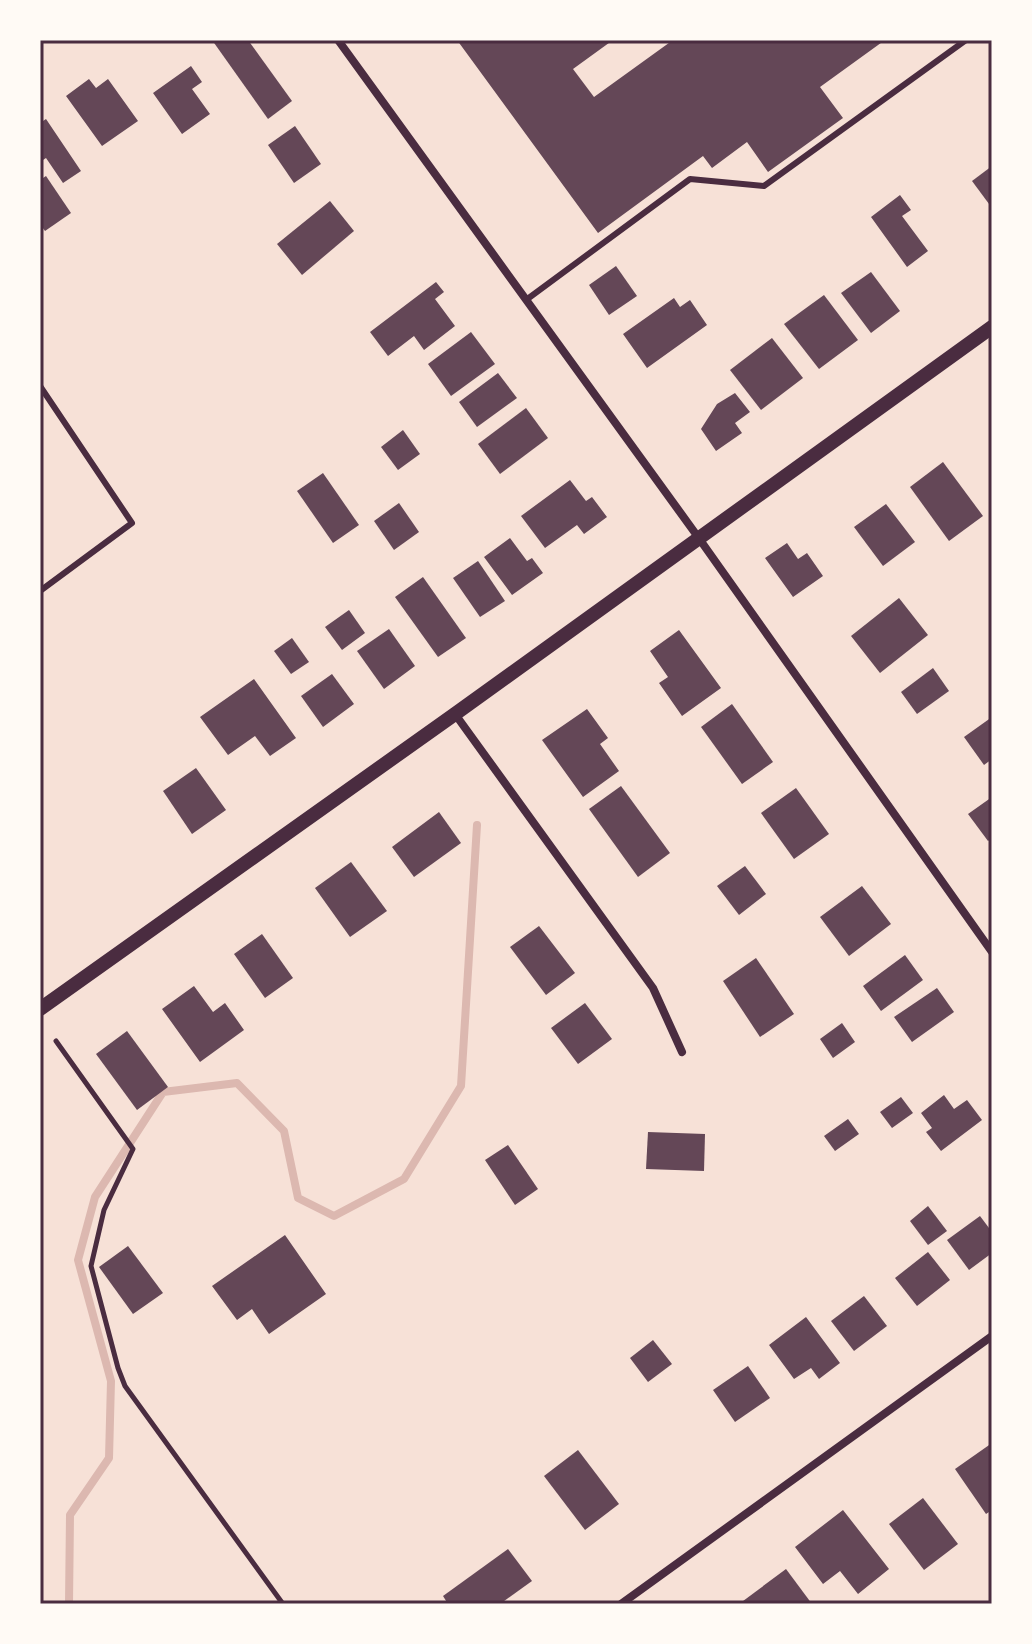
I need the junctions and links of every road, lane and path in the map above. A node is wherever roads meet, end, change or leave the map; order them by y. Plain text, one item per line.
1 (338, 40) edge
2 (966, 40) edge
3 (526, 300) junction
4 (992, 327) edge
5 (40, 386) edge
6 (698, 537) junction
7 (40, 591) edge
8 (455, 714) junction
9 (992, 952) edge
10 (41, 1006) edge
11 (56, 1041) dead end
12 (682, 1052) dead end
13 (992, 1336) edge
14 (283, 1604) edge
15 (621, 1604) edge

1 - 3 street
2 - 3 lane
3 - 6 street
4 - 6 street
5 - 7 lane
6 - 8 street
6 - 9 street
8 - 10 street
8 - 12 street
11 - 14 path
13 - 15 street

